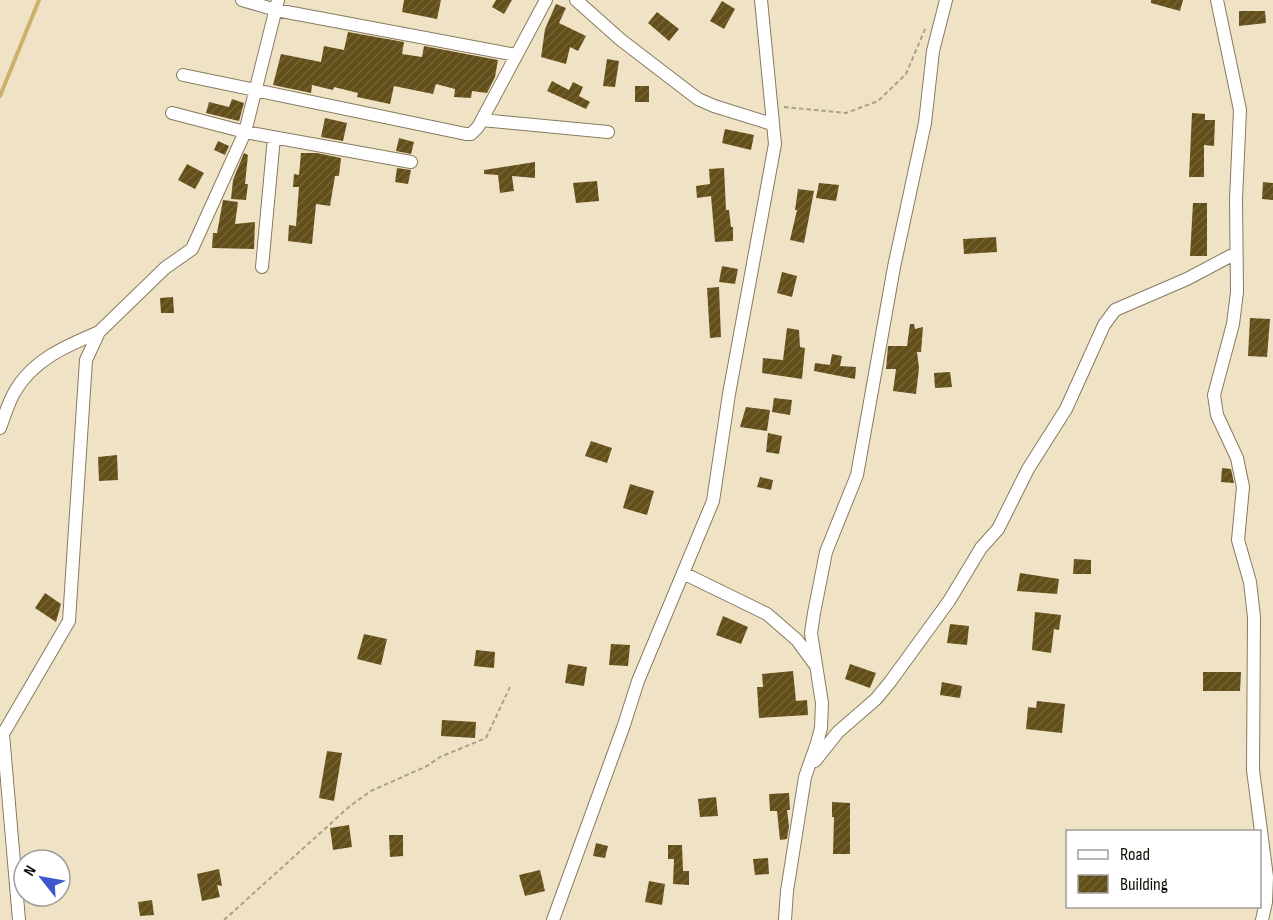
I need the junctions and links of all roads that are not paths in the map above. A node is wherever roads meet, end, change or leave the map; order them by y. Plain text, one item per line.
1 (242, 0) edge
2 (546, 0) edge
3 (576, 0) edge
4 (761, 0) edge
5 (946, 0) edge
6 (1217, 0) edge
7 (277, 5) edge
8 (516, 55) junction
9 (183, 75) dead end
10 (255, 91) junction
11 (172, 113) dead end
12 (482, 120) junction
13 (772, 124) junction
14 (245, 132) junction
15 (608, 132) dead end
16 (274, 137) junction
17 (411, 162) dead end
18 (1236, 253) junction
19 (262, 267) dead end
20 (99, 332) junction
21 (0, 428) edge
22 (684, 574) junction
23 (818, 669) junction
24 (805, 777) junction
25 (1261, 830) edge
26 (1261, 831) edge
27 (19, 920) edge
28 (553, 920) edge
29 (785, 920) edge
30 (1262, 920) edge

1 - 7 street
2 - 8 street
3 - 13 street
4 - 13 street
5 - 23 street
6 - 18 street
7 - 8 street
7 - 10 street
8 - 12 street
9 - 10 street
10 - 12 street
10 - 14 street
11 - 14 street
12 - 15 street
13 - 22 street
14 - 16 street
14 - 20 street
16 - 17 street
16 - 19 street
18 - 24 street
18 - 25 street
20 - 21 street
20 - 27 street
22 - 23 street
22 - 28 street
23 - 24 street
24 - 29 street
26 - 30 street

